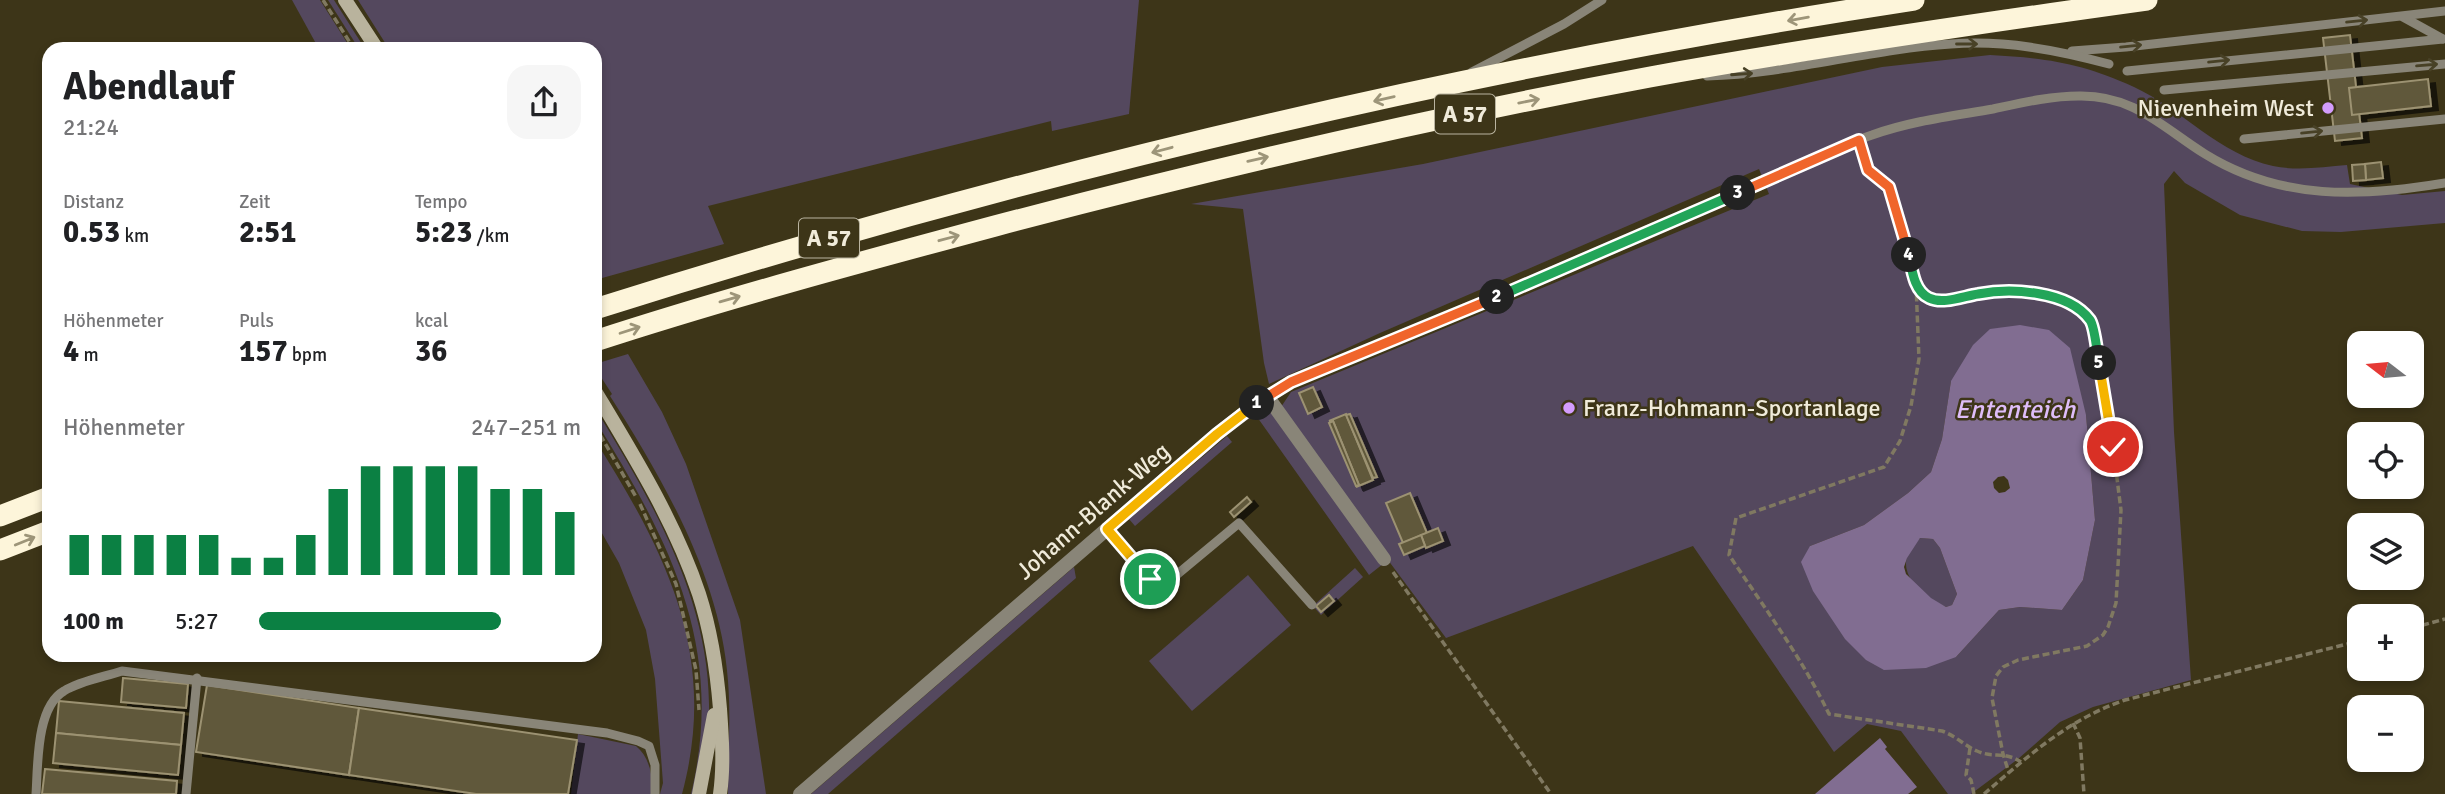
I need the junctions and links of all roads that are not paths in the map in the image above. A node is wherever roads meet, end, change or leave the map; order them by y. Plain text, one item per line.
1 (345, 0) edge
2 (1602, 0) edge
3 (1914, 0) edge
4 (2147, 0) edge
5 (2445, 11) edge
6 (2402, 16) junction
7 (2444, 40) edge
8 (372, 42) edge
9 (2063, 51) junction
10 (2109, 64) dead end
11 (2445, 64) edge
12 (2127, 71) dead end
13 (1649, 77) junction
14 (1451, 84) junction
15 (2164, 90) dead end
16 (2445, 119) edge
17 (2244, 139) dead end
18 (2445, 183) edge
19 (602, 307) edge
20 (602, 339) edge
21 (1267, 396) junction
22 (602, 403) edge
23 (42, 500) edge
24 (0, 516) edge
25 (1107, 529) junction
26 (42, 534) edge
27 (0, 551) edge
28 (1384, 559) road end
29 (1312, 605) dead end
30 (197, 678) junction
31 (718, 693) junction
32 (36, 794) edge
33 (186, 794) edge
34 (655, 794) edge
35 (699, 794) edge
36 (720, 794) edge
37 (800, 794) edge

1 - 8 street
2 - 14 lane
3 -> 14 highway, A 57
4 - 13 highway, A 57
5 - 6 lane
6 - 7 lane
9 -> 6 lane
12 -> 7 lane
9 - 10 lane
13 -> 9 lane
15 -> 11 lane
20 -> 13 highway, A 57
14 -> 19 highway, A 57
17 -> 16 lane
18 - 21 lane
21 - 25 street, Johann-Blank-Weg
21 - 28 street
22 - 31 street
23 - 24 highway
25 - 29 lane
25 - 37 street, Johann-Blank-Weg
27 -> 26 highway
30 - 32 lane
30 - 33 lane
30 - 34 lane
31 - 35 street
31 - 36 street

